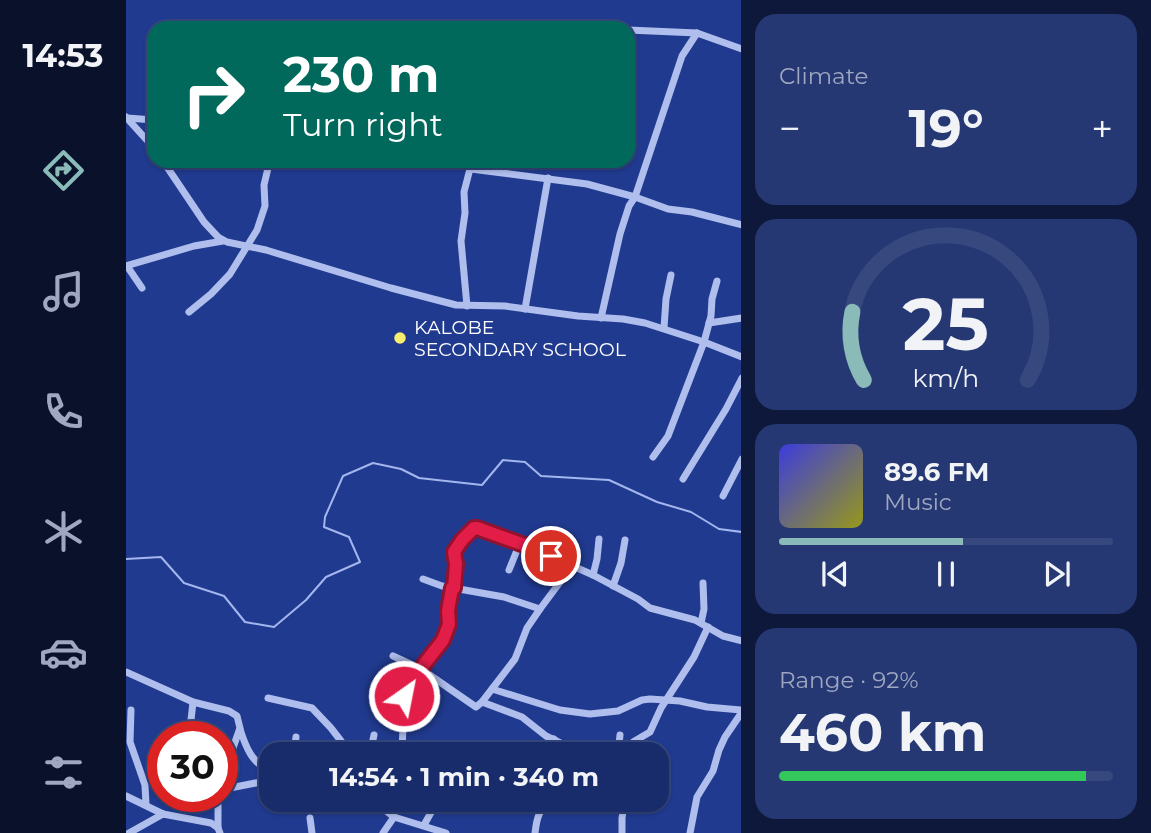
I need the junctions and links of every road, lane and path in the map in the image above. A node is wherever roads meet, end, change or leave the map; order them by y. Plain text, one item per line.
1 (635, 30) edge
2 (697, 33) junction
3 (741, 49) edge
4 (126, 118) edge
5 (147, 120) edge
6 (147, 140) edge
7 (168, 168) edge
8 (268, 168) edge
9 (471, 168) edge
10 (490, 168) edge
11 (548, 178) junction
12 (635, 197) junction
13 (741, 225) edge
14 (223, 241) junction
15 (248, 246) junction
16 (127, 266) edge
17 (671, 275) dead end
18 (717, 281) dead end
19 (142, 288) dead end
20 (467, 306) junction
21 (525, 309) junction
22 (189, 312) dead end
23 (601, 318) junction
24 (741, 318) edge
25 (709, 323) junction
26 (664, 328) junction
27 (704, 342) junction
28 (741, 357) edge
29 (741, 378) edge
30 (653, 457) dead end
31 (741, 459) edge
32 (682, 479) dead end
33 (723, 496) dead end
34 (599, 539) dead end
35 (625, 540) dead end
36 (520, 543) junction
37 (572, 566) junction
38 (509, 570) dead end
39 (593, 575) junction
40 (423, 579) dead end
41 (703, 583) dead end
42 (613, 586) junction
43 (453, 588) junction
44 (540, 608) junction
45 (705, 625) junction
46 (741, 641) edge
47 (393, 656) dead end
48 (421, 670) junction
49 (126, 672) edge
50 (492, 689) junction
51 (268, 698) dead end
52 (665, 701) junction
53 (193, 702) junction
54 (482, 702) junction
55 (131, 710) dead end
56 (741, 711) edge
57 (191, 721) edge
58 (240, 728) junction
59 (238, 734) edge
60 (620, 735) dead end
61 (374, 736) dead end
62 (296, 737) dead end
63 (554, 739) junction
64 (295, 742) edge
65 (342, 742) edge
66 (373, 742) edge
67 (402, 742) edge
68 (552, 742) edge
69 (560, 742) edge
70 (619, 742) edge
71 (634, 742) edge
72 (259, 764) edge
73 (259, 782) edge
74 (238, 786) edge
75 (126, 796) edge
76 (146, 805) junction
77 (219, 812) edge
78 (388, 812) edge
79 (431, 812) edge
80 (539, 812) edge
81 (623, 812) edge
82 (163, 814) junction
83 (394, 817) junction
84 (310, 818) dead end
85 (424, 825) junction
86 (219, 830) edge
87 (441, 832) edge
88 (129, 833) edge
89 (312, 833) edge
90 (383, 833) edge
91 (535, 833) edge
92 (622, 833) edge
93 (690, 833) edge

1 - 2 street
2 - 3 street
2 - 12 street
4 - 5 street
4 - 6 street
7 - 14 street
8 - 15 street
9 - 20 street
10 - 11 street
11 - 12 street
11 - 21 street
12 - 13 street
12 - 23 street
14 - 15 street
14 - 16 street
15 - 20 street
15 - 22 street
16 - 19 street
17 - 26 street
18 - 25 street
20 - 21 street
21 - 23 street
23 - 26 street
24 - 25 street
25 - 27 street
26 - 27 street
27 - 28 street
27 - 30 street
29 - 32 street
31 - 33 street
34 - 39 street
35 - 42 street
36 - 37 street
36 - 38 street
36 - 43 street
37 - 39 street
37 - 44 street
39 - 42 street
40 - 43 street
41 - 45 street
42 - 45 street
43 - 44 street
43 - 48 street
44 - 50 street
45 - 46 street
45 - 52 street
47 - 48 street
48 - 54 street
48 - 67 street
49 - 53 street
50 - 52 street
50 - 54 street
51 - 65 street
52 - 56 street
52 - 71 street
53 - 57 street
53 - 58 street
54 - 63 street
55 - 76 street
56 - 93 street
58 - 59 street
58 - 72 street
60 - 70 street
61 - 66 street
62 - 64 street
63 - 68 street
63 - 69 street
73 - 74 street
75 - 76 street
76 - 82 street
77 - 86 street
78 - 83 street
79 - 85 street
80 - 91 street
81 - 92 street
82 - 86 street
82 - 88 street
83 - 85 street
83 - 90 street
84 - 89 street
85 - 87 street

